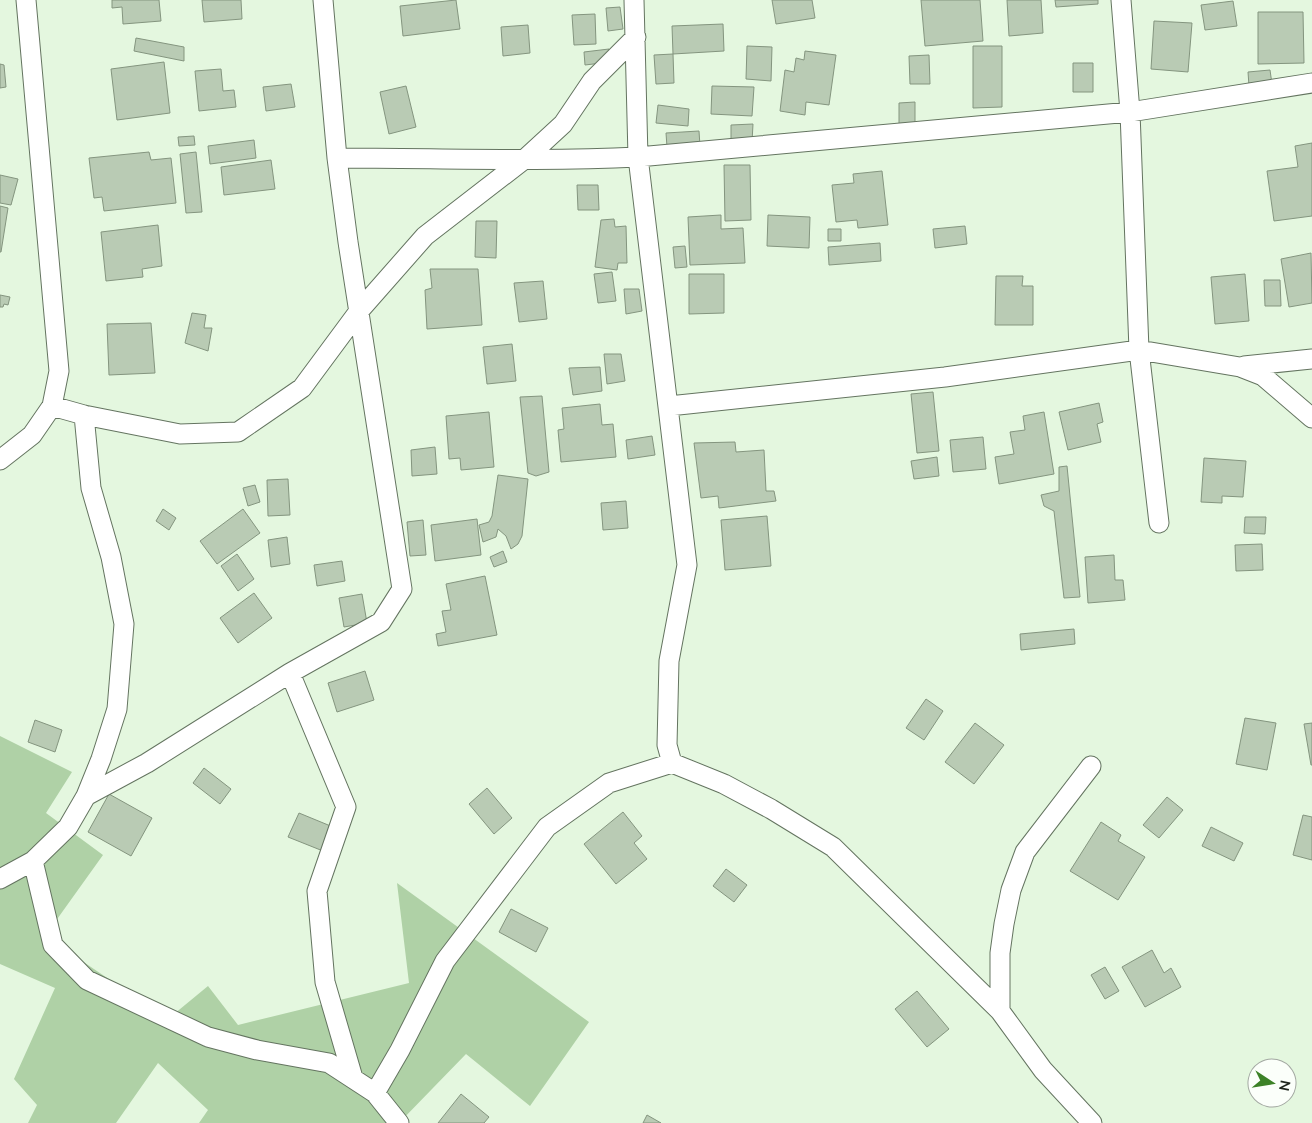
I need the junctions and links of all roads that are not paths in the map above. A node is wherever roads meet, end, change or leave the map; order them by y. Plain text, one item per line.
1 (26, 0) edge
2 (323, 0) edge
3 (634, 0) edge
4 (1121, 0) edge
5 (636, 37) junction
6 (1312, 83) edge
7 (1130, 112) junction
8 (638, 157) junction
9 (338, 158) junction
10 (526, 158) junction
11 (359, 311) junction
12 (1139, 350) junction
13 (1312, 359) edge
14 (1240, 367) junction
15 (52, 406) junction
16 (669, 406) junction
17 (84, 415) junction
18 (1312, 418) edge
19 (0, 460) edge
20 (1159, 523) dead end
21 (290, 673) junction
22 (672, 763) junction
23 (1091, 766) dead end
24 (86, 796) junction
25 (33, 861) junction
26 (0, 879) edge
27 (1000, 1011) junction
28 (353, 1078) junction
29 (375, 1093) junction
30 (400, 1123) edge
31 (1092, 1123) edge

1 - 15 street
2 - 9 street
3 - 5 street
4 - 7 street
5 - 8 street
5 - 10 street
6 - 7 street
7 - 8 street
7 - 12 street
8 - 10 street
8 - 16 street
9 - 10 street
9 - 11 street
10 - 11 street
11 - 17 street
11 - 21 street
12 - 14 street
12 - 16 street
12 - 20 street
13 - 14 street
14 - 18 street
15 - 17 street
15 - 19 street
16 - 22 street
17 - 24 street
21 - 24 street
21 - 28 street
22 - 27 street
22 - 29 street
23 - 27 street
24 - 25 street
25 - 26 street
25 - 28 street
27 - 31 street
28 - 29 street
29 - 30 street

